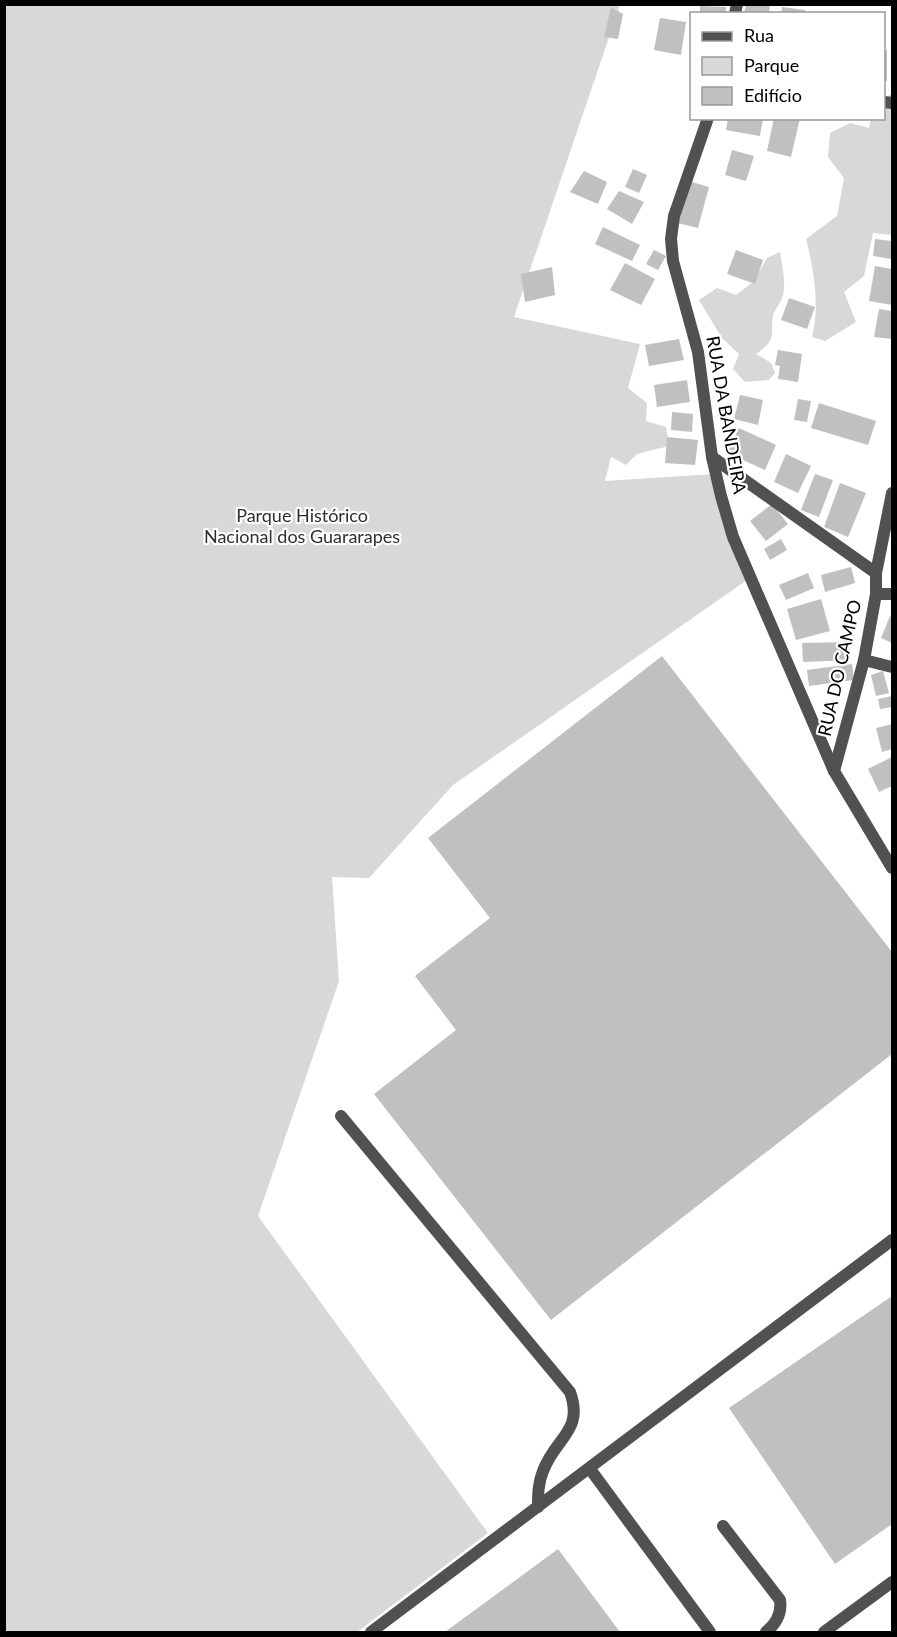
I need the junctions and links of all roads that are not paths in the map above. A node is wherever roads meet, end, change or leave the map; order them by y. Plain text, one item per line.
1 (707, 120) edge
2 (712, 457) junction
3 (892, 493) edge
4 (876, 573) junction
5 (876, 594) junction
6 (892, 594) edge
7 (864, 660) junction
8 (892, 667) edge
9 (834, 771) junction
10 (892, 868) edge
11 (341, 1116) dead end
12 (892, 1240) edge
13 (590, 1469) junction
14 (538, 1507) junction
15 (723, 1526) dead end
16 (892, 1582) edge
17 (371, 1632) edge
18 (710, 1632) edge
19 (766, 1632) edge
20 (824, 1632) edge

1 - 2 street, RUA DA BANDEIRA
2 - 4 street
2 - 9 street, RUA DA BANDEIRA
3 - 4 street, RUA DO CAMPO
4 - 5 street, RUA DO CAMPO
5 - 6 street
5 - 7 street, RUA DO CAMPO
7 - 8 street
7 - 9 street, RUA DO CAMPO
9 - 10 street, RUA DA BANDEIRA
11 - 14 street
12 - 13 street
13 - 14 street
13 - 18 street
14 - 17 street
15 - 19 street
16 - 20 street

